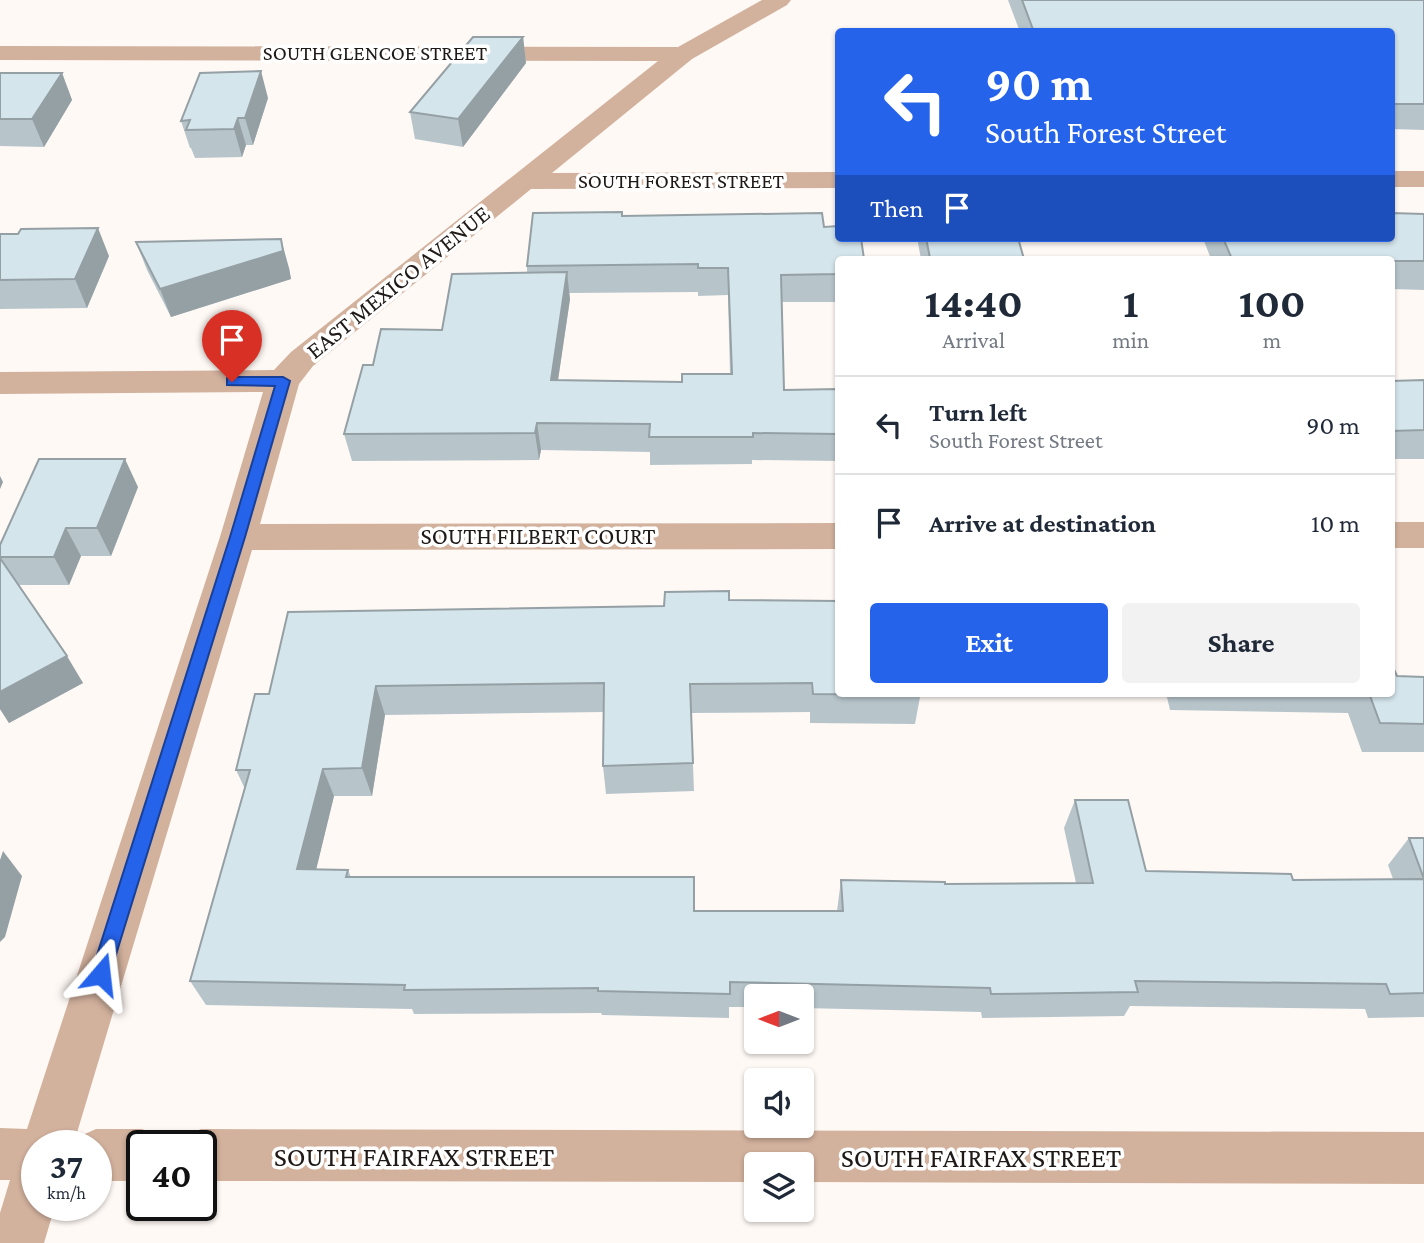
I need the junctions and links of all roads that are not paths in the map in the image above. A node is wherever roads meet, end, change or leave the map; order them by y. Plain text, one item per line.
1 (779, 0) edge
2 (0, 53) edge
3 (683, 54) junction
4 (1395, 179) edge
5 (1424, 179) edge
6 (835, 180) edge
7 (524, 181) junction
8 (283, 381) junction
9 (0, 383) edge
10 (1395, 535) edge
11 (1424, 535) edge
12 (835, 536) edge
13 (238, 537) junction
14 (52, 1130) edge
15 (0, 1154) edge
16 (21, 1155) edge
17 (217, 1155) edge
18 (1424, 1158) edge
19 (24, 1221) edge
20 (17, 1243) edge

1 - 3 street, SOUTH GLENCOE STREET
2 - 3 street, SOUTH GLENCOE STREET
3 - 7 street, EAST MEXICO AVENUE
4 - 5 street
6 - 7 street, SOUTH FOREST STREET
7 - 8 street, EAST MEXICO AVENUE
8 - 9 street
8 - 13 street, EAST MEXICO AVENUE
10 - 11 street
12 - 13 street, SOUTH FILBERT COURT
13 - 14 street, EAST MEXICO AVENUE
15 - 16 street
17 - 18 street, SOUTH FAIRFAX STREET
19 - 20 street

